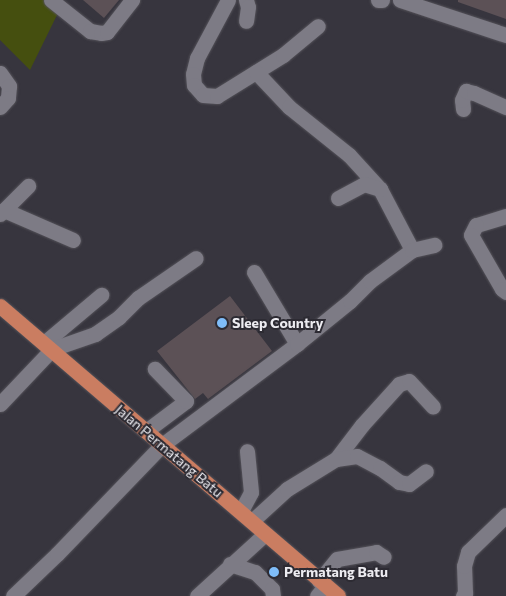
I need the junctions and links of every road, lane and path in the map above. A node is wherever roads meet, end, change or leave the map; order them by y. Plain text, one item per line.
1 (50, 0) edge
2 (132, 0) edge
3 (228, 0) edge
4 (246, 0) edge
5 (400, 0) edge
6 (246, 21) dead end
7 (318, 26) dead end
8 (506, 35) edge
9 (256, 72) junction
10 (0, 73) edge
11 (0, 107) edge
12 (506, 107) edge
13 (463, 109) dead end
14 (28, 186) dead end
15 (380, 189) junction
16 (338, 198) dead end
17 (2, 212) edge
18 (506, 216) edge
19 (73, 240) dead end
20 (434, 245) dead end
21 (412, 250) junction
22 (196, 258) dead end
23 (254, 272) dead end
24 (506, 292) edge
25 (101, 295) dead end
26 (0, 306) edge
27 (297, 344) junction
28 (48, 346) junction
29 (155, 369) dead end
30 (0, 404) edge
31 (433, 408) dead end
32 (146, 431) junction
33 (162, 445) junction
34 (248, 450) dead end
35 (336, 459) junction
36 (426, 471) dead end
37 (506, 515) edge
38 (246, 516) junction
39 (265, 534) junction
40 (384, 557) dead end
41 (230, 564) junction
42 (320, 588) edge
43 (13, 596) edge
44 (197, 596) edge
45 (273, 596) edge
46 (338, 596) edge
47 (463, 596) edge

1 - 2 street
3 - 9 street
4 - 6 street
5 - 8 street
7 - 9 street
9 - 15 street
10 - 11 street
12 - 13 street
14 - 17 street
15 - 16 street
15 - 21 street
17 - 19 street
18 - 24 street
20 - 21 street
21 - 27 street
22 - 28 street
23 - 27 street
25 - 28 street
26 - 28 main road, Jalan Permatang Batu
27 - 33 street
28 - 30 street
28 - 32 main road, Jalan Permatang Batu
29 - 32 street
31 - 35 street
32 - 33 main road, Jalan Permatang Batu
33 - 38 main road, Jalan Permatang Batu
33 - 43 street
34 - 38 street
35 - 36 street
35 - 38 street
37 - 47 street
38 - 39 main road, Jalan Permatang Batu
39 - 41 street
39 - 42 main road, Jalan Permatang Batu
40 - 42 street
41 - 44 street
41 - 45 street
42 - 46 main road, Jalan Permatang Batu

